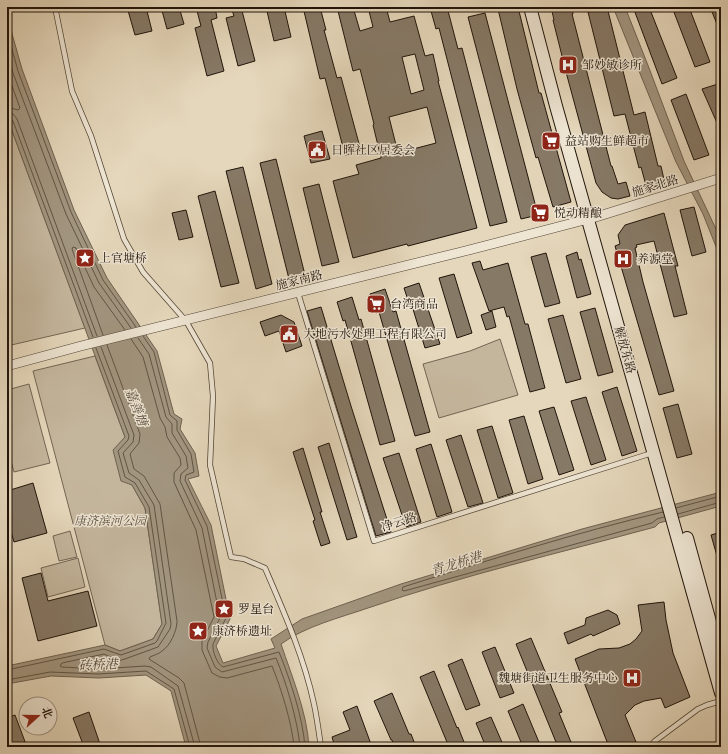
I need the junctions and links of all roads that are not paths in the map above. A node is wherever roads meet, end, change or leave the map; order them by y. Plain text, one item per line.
1 (55, 7) edge
2 (530, 7) edge
3 (538, 7) edge
4 (721, 178) edge
5 (592, 218) junction
6 (298, 293) junction
7 (186, 320) junction
8 (7, 366) edge
9 (654, 452) junction
10 (671, 495) junction
11 (680, 530) junction
12 (721, 662) edge
13 (721, 693) edge
14 (721, 701) edge
15 (321, 747) edge
16 (650, 747) edge

1 - 7 lane
2 - 5 main road, 解放东路
3 - 5 main road, 解放东路
4 - 5 street, 施家北路
5 - 6 street, 施家南路
5 - 9 main road, 解放东路
5 - 10 main road, 解放东路
6 - 7 street, 施家南路
6 - 9 lane, 净云路
7 - 8 street, 施家南路
7 - 15 lane
9 - 10 main road, 解放东路
10 - 11 main road, 解放东路
11 - 12 main road, 解放东路
11 - 13 main road, 解放东路
14 - 16 lane

